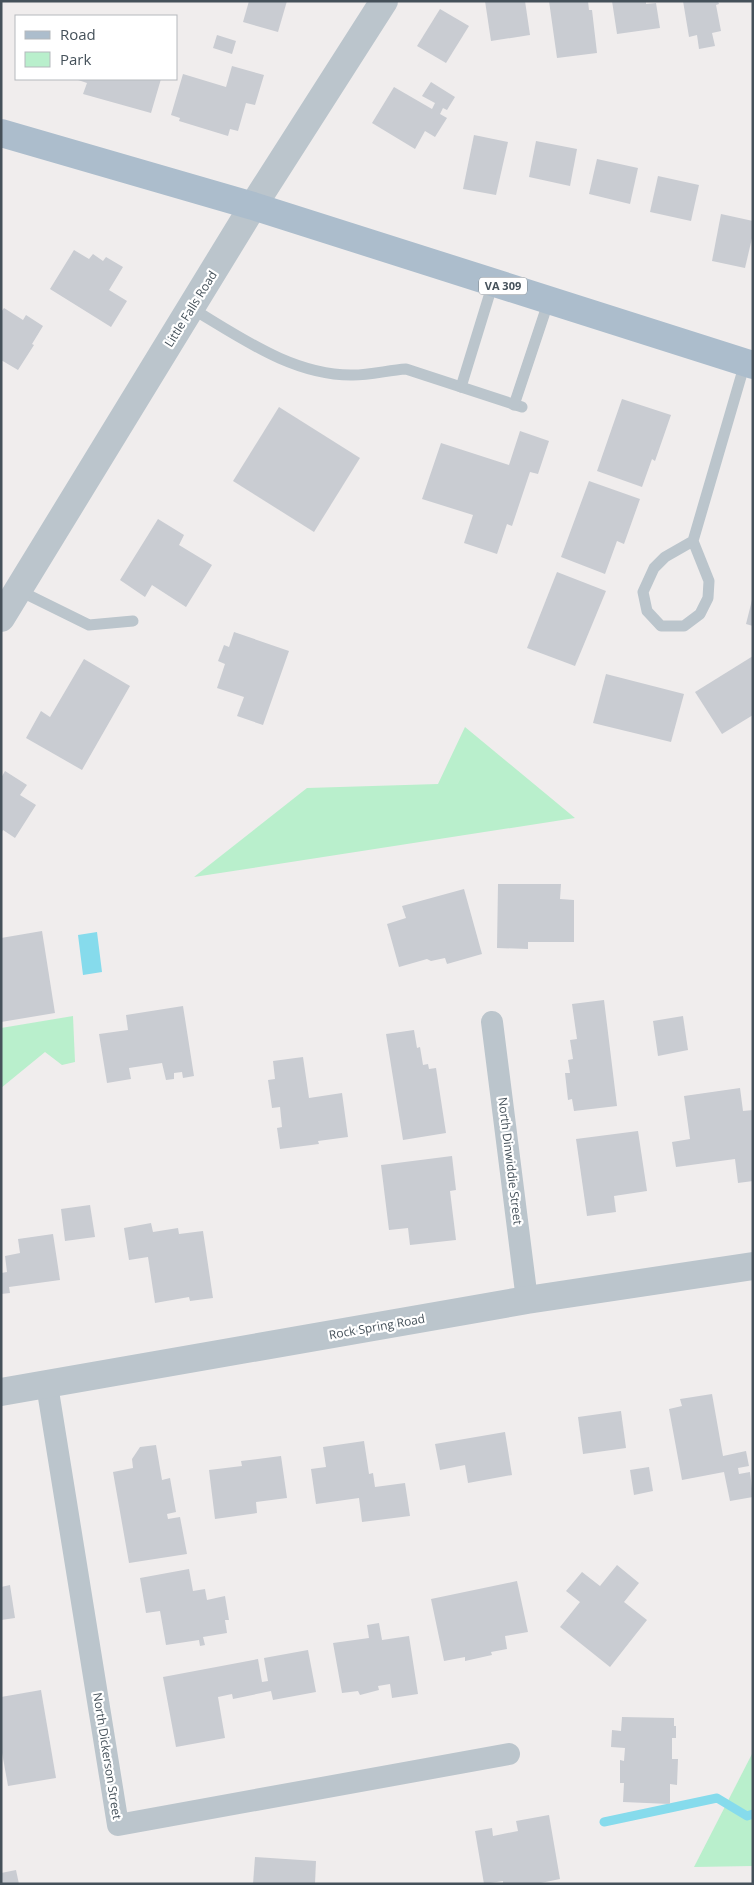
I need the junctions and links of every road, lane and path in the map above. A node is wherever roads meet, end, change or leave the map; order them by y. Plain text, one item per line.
1 (384, 1) edge
2 (1, 133) edge
3 (253, 206) junction
4 (493, 283) junction
5 (550, 300) junction
6 (191, 308) junction
7 (749, 364) edge
8 (461, 387) junction
9 (693, 541) junction
10 (18, 590) junction
11 (1, 618) edge
12 (133, 621) dead end
13 (492, 1022) dead end
14 (753, 1266) edge
15 (527, 1300) junction
16 (47, 1385) junction
17 (1, 1392) edge
18 (508, 1754) dead end

1 - 3 street, Little Falls Road
2 - 3 main road, VA 309
3 - 4 main road, VA 309
3 - 6 street, Little Falls Road
4 - 5 main road, VA 309
4 - 8 lane
5 - 7 main road, VA 309
5 - 8 lane
6 - 8 lane
6 - 10 street, Little Falls Road
7 - 9 lane
9 - 9 lane
10 - 11 street, Little Falls Road
10 - 12 lane
13 - 15 street, North Dinwiddie Street
14 - 15 street, Rock Spring Road
15 - 16 street, Rock Spring Road
16 - 17 street, Rock Spring Road
16 - 18 street, North Dickerson Street

